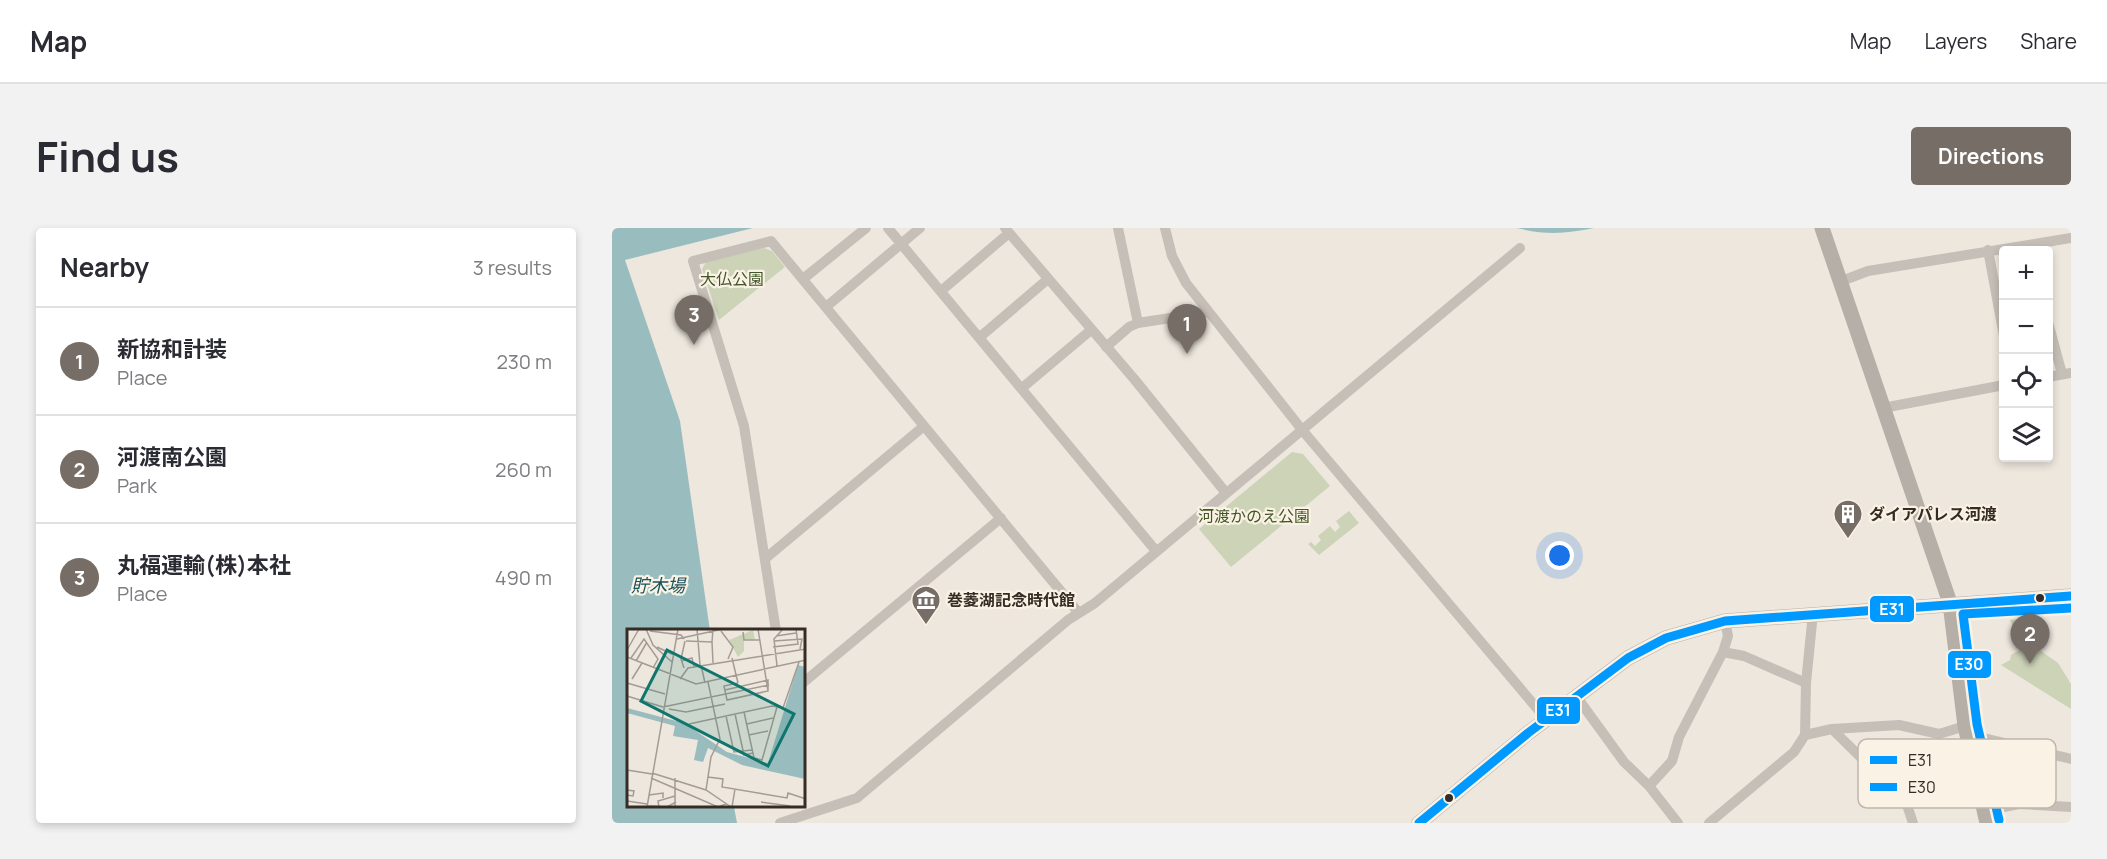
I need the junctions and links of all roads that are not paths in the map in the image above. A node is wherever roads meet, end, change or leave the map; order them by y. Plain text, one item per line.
1 (866, 228) edge
2 (888, 228) edge
3 (920, 228) edge
4 (1118, 228) edge
5 (1165, 228) edge
6 (1822, 228) edge
7 (1007, 230) edge
8 (2071, 238) edge
9 (901, 244) junction
10 (2034, 246) edge
11 (1520, 248) dead end
12 (1999, 249) edge
13 (1988, 250) junction
14 (803, 279) junction
15 (1048, 279) junction
16 (1839, 282) junction
17 (941, 291) junction
18 (826, 307) junction
19 (1999, 309) edge
20 (1209, 312) junction
21 (1138, 323) junction
22 (1091, 330) junction
23 (2053, 333) edge
24 (980, 337) junction
25 (1106, 346) junction
26 (2067, 373) edge
27 (1999, 386) edge
28 (1022, 388) junction
29 (1883, 408) junction
30 (924, 426) junction
31 (1303, 431) junction
32 (1226, 493) junction
33 (1001, 518) junction
34 (1156, 551) junction
35 (766, 558) junction
36 (2071, 596) edge
37 (1950, 603) junction
38 (1078, 612) junction
39 (1813, 614) junction
40 (1725, 621) junction
41 (776, 629) edge
42 (1724, 652) junction
43 (806, 680) edge
44 (1806, 683) junction
45 (1575, 696) junction
46 (1546, 719) junction
47 (1832, 729) junction
48 (1966, 730) junction
49 (1805, 735) junction
50 (1968, 739) edge
51 (1999, 739) edge
52 (1858, 755) edge
53 (2056, 755) edge
54 (2071, 759) edge
55 (1649, 786) junction
56 (2056, 806) edge
57 (2071, 807) edge
58 (1908, 808) edge
59 (2009, 808) edge
60 (801, 811) edge
61 (1985, 817) edge
62 (780, 823) edge
63 (1419, 823) edge
64 (1678, 823) edge
65 (1709, 823) edge
66 (1913, 823) edge

1 - 14 street
2 - 9 street
3 - 9 street
4 - 21 street
5 - 20 street
6 - 16 street
7 - 15 street
7 - 17 street
8 - 10 street
9 - 17 street
9 - 18 street
11 - 31 street
12 - 13 street
13 - 16 street
13 - 19 street
14 - 18 street
14 - 35 street
15 - 22 street
15 - 24 street
16 - 29 street
17 - 24 street
18 - 30 street
20 - 21 street
20 - 31 street
21 - 25 street
22 - 25 street
22 - 28 street
23 - 26 street
24 - 28 street
25 - 32 street
27 - 29 street
28 - 34 street
29 - 37 street
30 - 33 street
30 - 35 street
31 - 32 street
31 - 46 street
32 - 34 street
33 - 38 street
33 - 43 street
34 - 38 street
35 - 41 street
36 - 37 street
37 - 39 street
37 - 48 street
38 - 60 street
39 - 40 street
39 - 44 street
40 - 42 street
40 - 45 street
42 - 44 street
42 - 55 street
44 - 49 street
45 - 46 street
45 - 55 street
46 - 63 street
47 - 48 street
47 - 49 street
47 - 52 street
48 - 50 street
48 - 51 street
49 - 65 street
53 - 54 street
55 - 64 street
56 - 57 street
58 - 66 street
59 - 61 street
60 - 62 street

